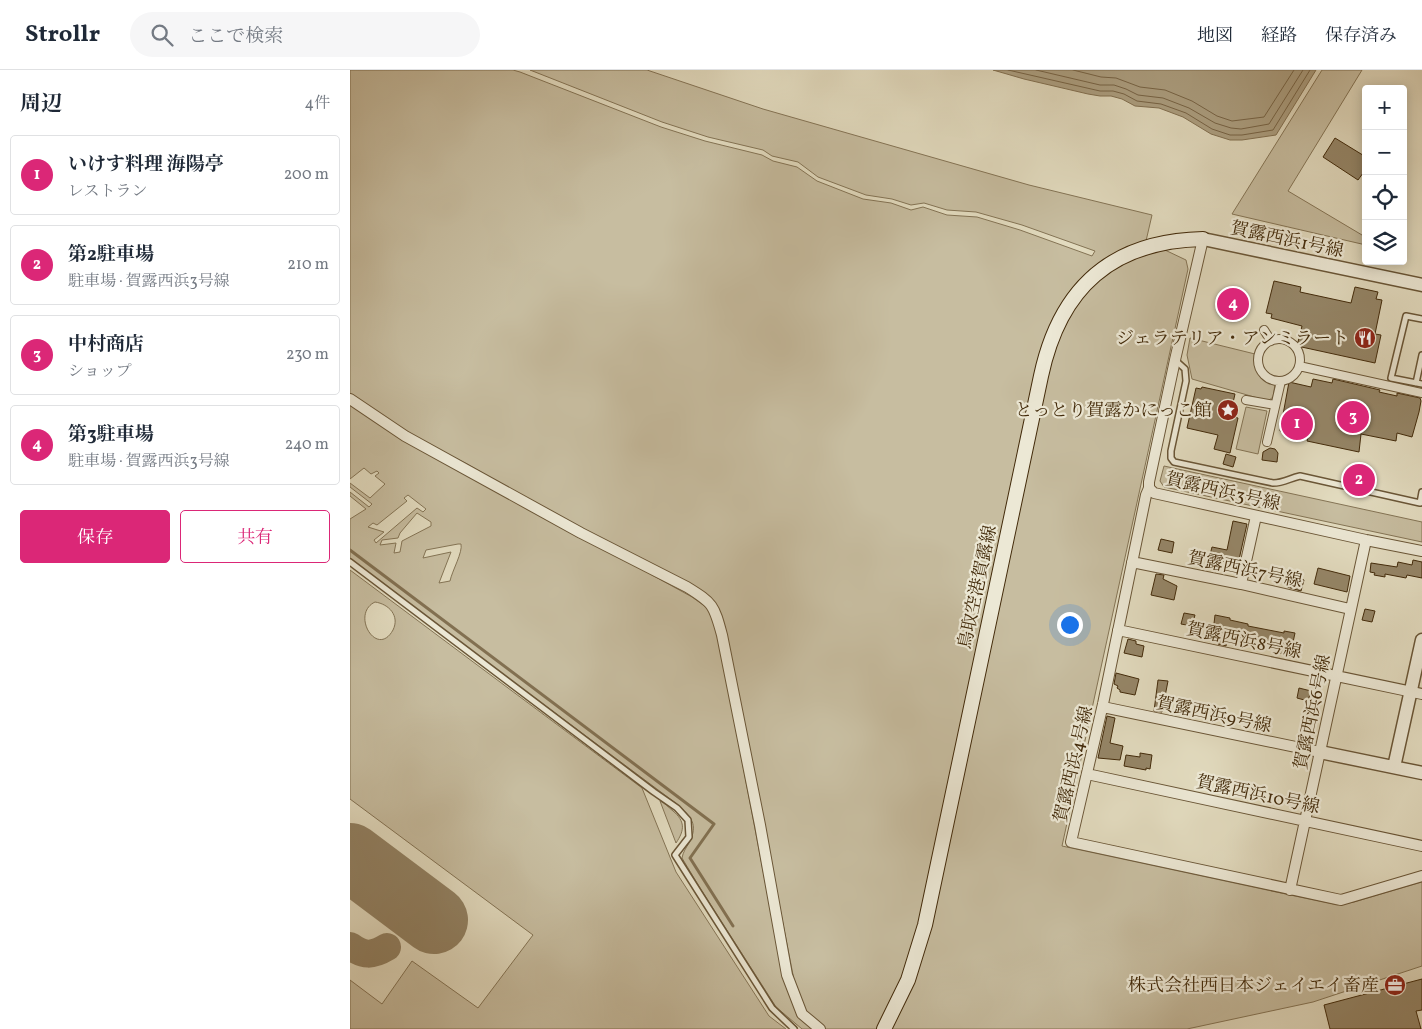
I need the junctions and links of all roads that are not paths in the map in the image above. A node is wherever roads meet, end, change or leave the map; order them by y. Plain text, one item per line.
1 (1203, 239) junction
2 (1422, 286) edge
3 (1422, 319) edge
4 (1264, 330) dead end
5 (1271, 341) junction
6 (1422, 355) edge
7 (1175, 360) junction
8 (1299, 366) junction
9 (1281, 381) junction
10 (1419, 383) edge
11 (1422, 393) edge
12 (350, 398) edge
13 (1246, 400) dead end
14 (1275, 405) junction
15 (1267, 442) dead end
16 (1149, 488) junction
17 (1422, 492) edge
18 (1256, 516) junction
19 (1366, 540) junction
20 (1422, 551) edge
21 (350, 562) edge
22 (1132, 562) junction
23 (1241, 584) junction
24 (1350, 609) junction
25 (1118, 630) junction
26 (1422, 640) edge
27 (1336, 676) junction
28 (1416, 693) edge
29 (1102, 707) junction
30 (1320, 752) junction
31 (1394, 767) junction
32 (1422, 773) edge
33 (1087, 774) junction
34 (1305, 821) junction
35 (1422, 846) edge
36 (1422, 876) edge
37 (1290, 890) junction
38 (794, 1029) edge
39 (820, 1029) edge
40 (884, 1029) edge

1 - 2 street, 賀露西浜1号線
1 - 7 street, 賀露西浜3号線
1 - 40 main road, 鳥取空港賀露線
3 - 10 lane
4 - 5 street
5 - 8 street
5 - 9 street
6 - 10 lane
7 - 16 street, 賀露西浜3号線
7 - 17 lane
8 - 9 street
8 - 11 street
9 - 14 street
12 - 39 street
13 - 14 street
14 - 15 street
16 - 18 street, 賀露西浜3号線
16 - 22 street, 賀露西浜4号線
18 - 19 street, 賀露西浜3号線
18 - 23 street
19 - 20 street, 賀露西浜3号線
19 - 24 street, 賀露西浜6号線
21 - 38 lane
22 - 23 street, 賀露西浜7号線
22 - 25 street, 賀露西浜4号線
23 - 24 street, 賀露西浜7号線
24 - 27 street, 賀露西浜6号線
25 - 27 street, 賀露西浜8号線
25 - 29 street, 賀露西浜4号線
26 - 28 street
27 - 28 street, 賀露西浜8号線
27 - 30 street, 賀露西浜6号線
28 - 31 street
29 - 30 street, 賀露西浜9号線
29 - 33 street, 賀露西浜4号線
30 - 31 street
30 - 34 street, 賀露西浜6号線
31 - 32 street
33 - 34 street, 賀露西浜10号線
33 - 37 street, 賀露西浜4号線
34 - 35 street, 賀露西浜10号線
34 - 37 street, 賀露西浜6号線
36 - 37 street, 賀露西浜4号線

